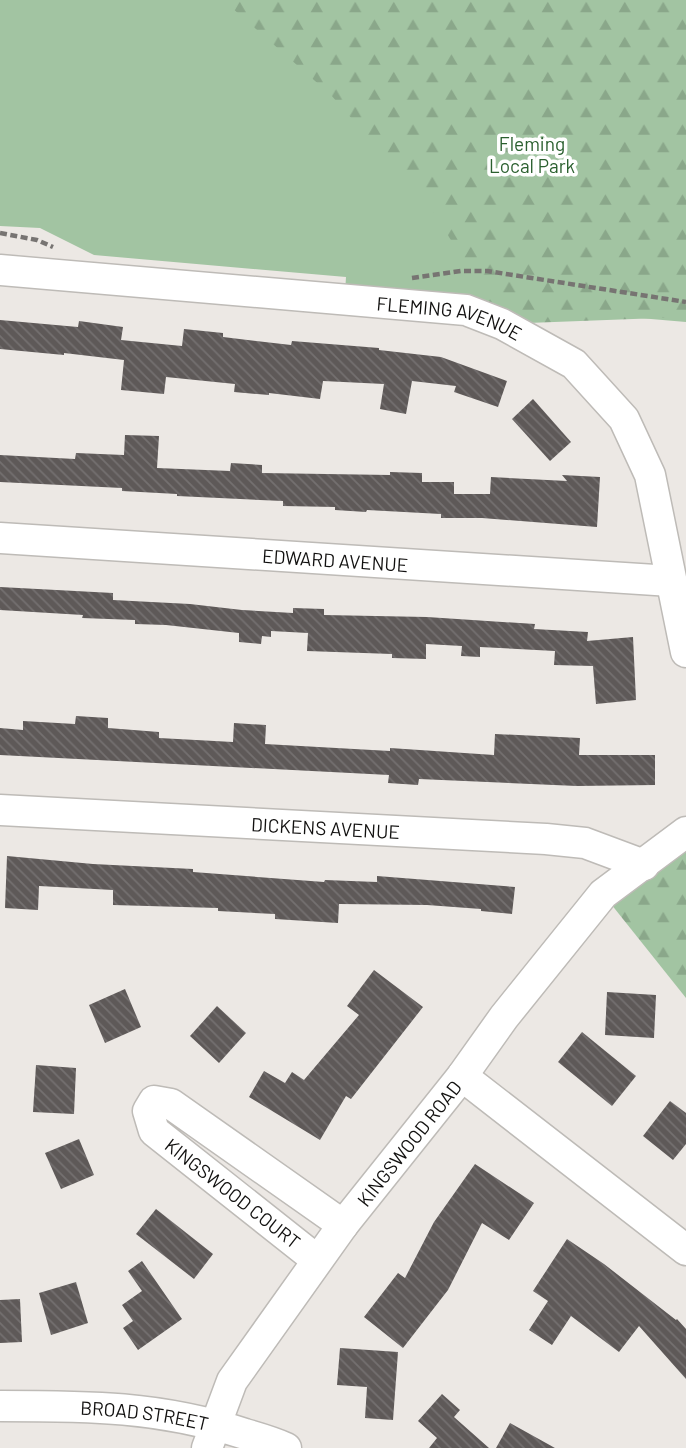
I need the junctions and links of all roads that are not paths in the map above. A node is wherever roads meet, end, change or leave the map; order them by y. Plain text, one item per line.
1 (0, 270) edge
2 (0, 538) edge
3 (675, 543) edge
4 (671, 581) junction
5 (686, 652) edge
6 (0, 810) edge
7 (686, 832) edge
8 (645, 864) junction
9 (462, 1076) junction
10 (343, 1225) junction
11 (686, 1250) edge
12 (317, 1260) junction
13 (0, 1406) edge
14 (211, 1436) edge
15 (286, 1448) edge

1 - 3 street, FLEMING AVENUE
2 - 4 street, EDWARD AVENUE
3 - 4 street, FLEMING AVENUE
4 - 5 street, FLEMING AVENUE
6 - 8 street, DICKENS AVENUE
7 - 8 street
8 - 9 street, KINGSWOOD ROAD
9 - 10 street, KINGSWOOD ROAD
9 - 11 street
10 - 12 street, KINGSWOOD ROAD
10 - 12 street, KINGSWOOD COURT
12 - 14 street, KINGSWOOD ROAD
13 - 14 street, BROAD STREET
14 - 15 street, BROAD STREET

